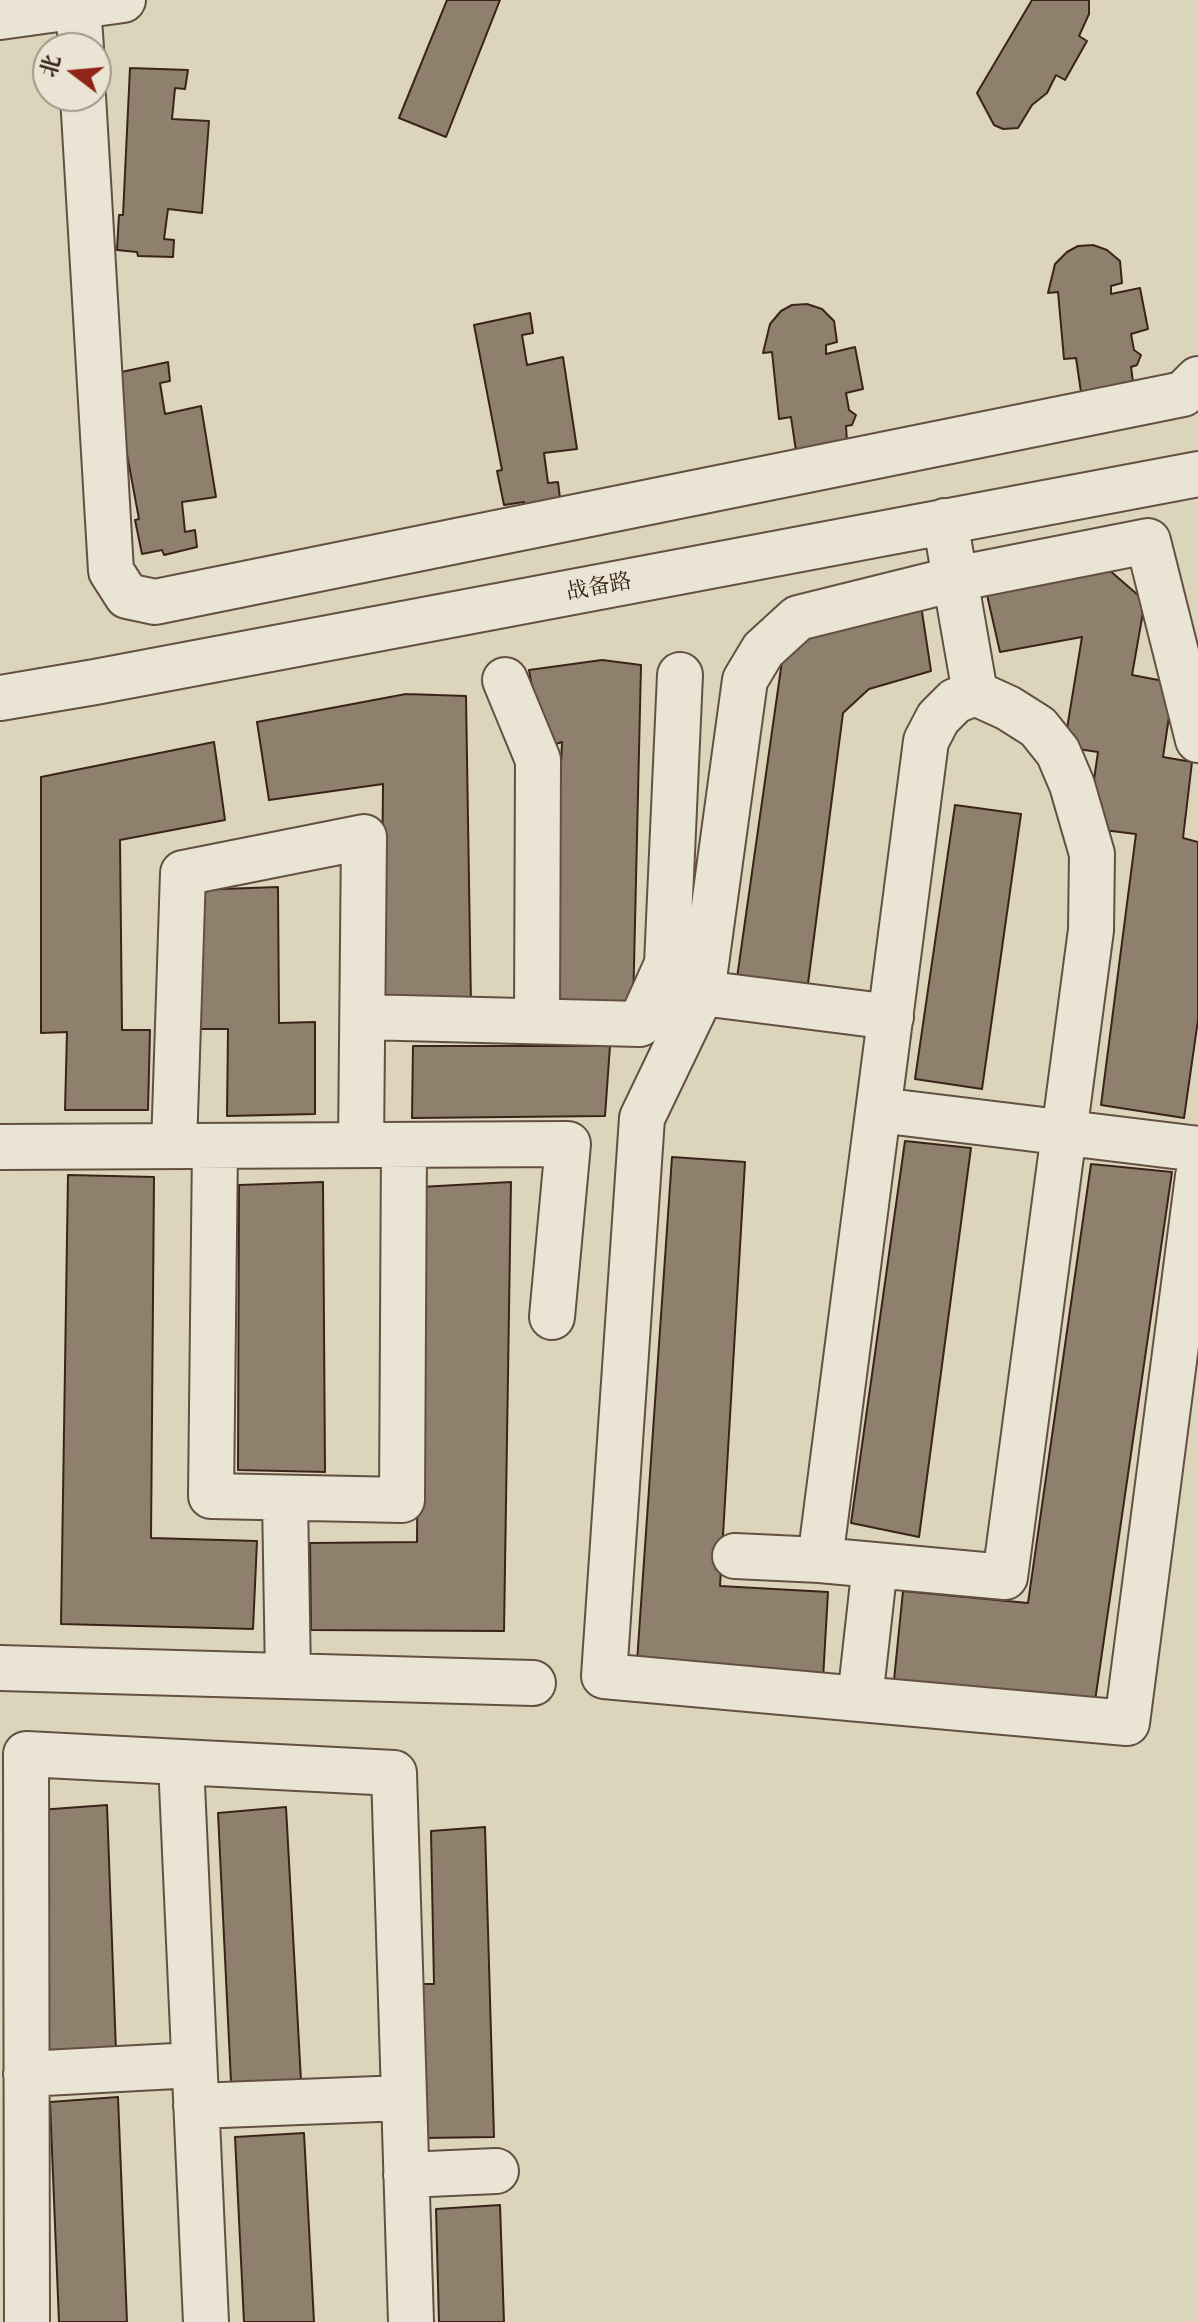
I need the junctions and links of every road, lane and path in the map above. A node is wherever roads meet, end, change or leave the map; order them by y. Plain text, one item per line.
1 (123, 0) edge
2 (0, 17) edge
3 (79, 27) edge
4 (84, 112) edge
5 (1198, 379) edge
6 (1198, 474) edge
7 (945, 521) junction
8 (955, 579) junction
9 (680, 675) dead end
10 (505, 680) dead end
11 (975, 693) junction
12 (0, 698) edge
13 (1198, 740) edge
14 (702, 993) junction
15 (363, 1017) junction
16 (891, 1017) junction
17 (537, 1021) junction
18 (879, 1110) junction
19 (1063, 1132) junction
20 (361, 1145) junction
21 (404, 1145) junction
22 (195, 1146) junction
23 (0, 1147) edge
24 (1198, 1149) edge
25 (1198, 1176) edge
26 (552, 1317) dead end
27 (285, 1498) junction
28 (735, 1556) dead end
29 (820, 1560) junction
30 (875, 1565) junction
31 (0, 1668) edge
32 (288, 1676) junction
33 (533, 1683) dead end
34 (860, 1699) junction
35 (181, 1762) junction
36 (26, 2074) junction
37 (195, 2085) junction
38 (404, 2098) junction
39 (496, 2171) dead end
40 (406, 2175) junction
41 (27, 2322) edge
42 (206, 2322) edge
43 (411, 2322) edge

1 - 3 street
2 - 3 street
4 - 5 street
6 - 7 street, 战备路
7 - 8 street
7 - 12 street, 战备路
8 - 11 street
8 - 13 street
8 - 14 street
9 - 17 street
10 - 17 street
11 - 16 street
11 - 19 street
14 - 16 street
14 - 34 street
15 - 17 street
15 - 20 street
15 - 22 street
16 - 18 street
18 - 19 street
18 - 29 street
19 - 24 street
19 - 30 street
20 - 21 street
20 - 22 street
21 - 26 street
21 - 27 street
22 - 23 street
22 - 27 street
25 - 34 street
27 - 32 street
28 - 29 street
29 - 30 street
30 - 34 street
31 - 32 street
32 - 33 street
35 - 36 street
35 - 37 street
35 - 38 street
36 - 37 street
36 - 41 street
37 - 38 street
37 - 42 street
38 - 40 street
39 - 40 street
40 - 43 street

